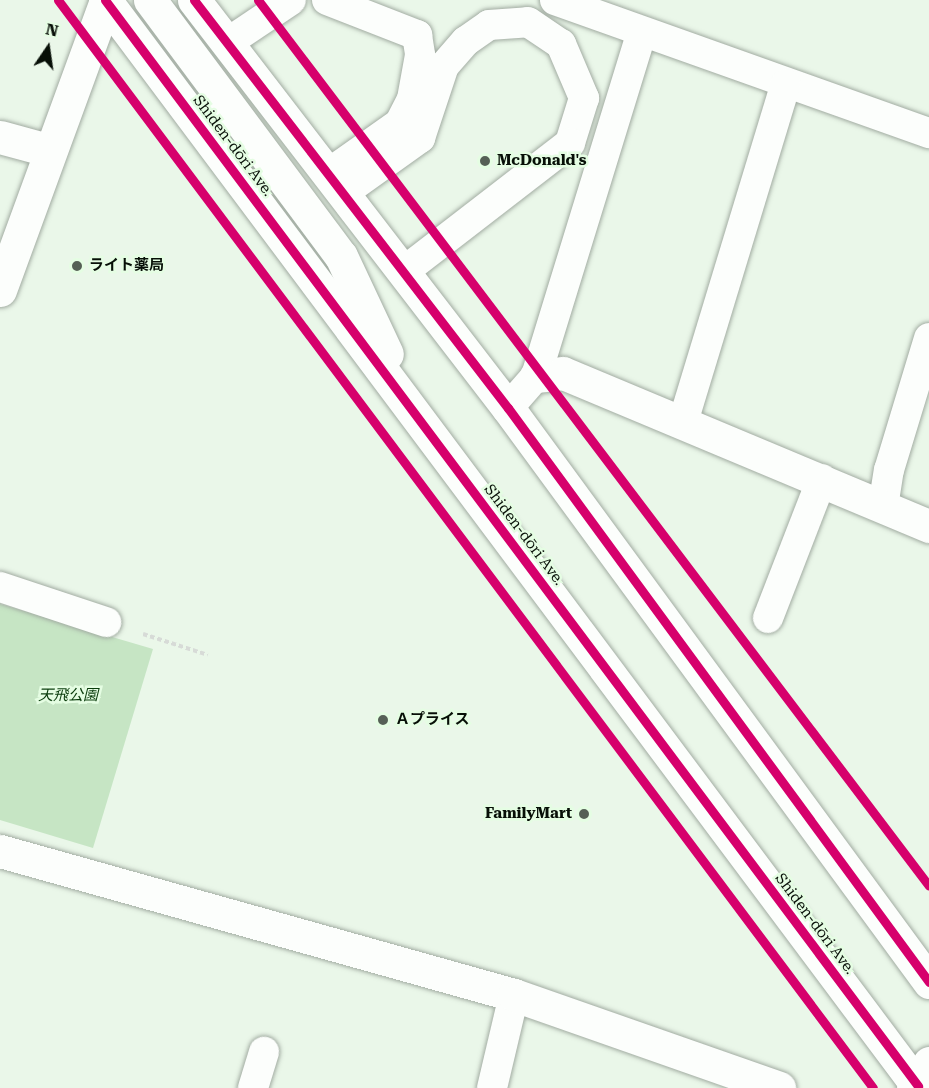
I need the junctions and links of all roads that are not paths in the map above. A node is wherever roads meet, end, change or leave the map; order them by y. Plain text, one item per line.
1 (105, 0) edge
2 (150, 0) edge
3 (194, 0) edge
4 (291, 0) edge
5 (327, 0) edge
6 (555, 0) edge
7 (642, 32) junction
8 (227, 43) junction
9 (786, 84) junction
10 (929, 133) edge
11 (0, 137) edge
12 (48, 150) junction
13 (335, 183) junction
14 (403, 272) junction
15 (0, 290) edge
16 (929, 338) edge
17 (536, 376) junction
18 (508, 408) junction
19 (416, 416) junction
20 (683, 422) junction
21 (822, 479) junction
22 (883, 507) junction
23 (929, 526) edge
24 (0, 587) edge
25 (768, 618) dead end
26 (106, 622) road end
27 (0, 852) edge
28 (929, 982) edge
29 (514, 995) junction
30 (264, 1052) dead end
31 (919, 1083) edge
32 (253, 1088) edge
33 (492, 1088) edge
34 (779, 1088) edge

1 - 12 street
1 - 19 street, Shiden-dōri Ave.
2 - 19 street
3 - 8 street
4 - 8 lane
5 - 13 lane
6 - 7 lane
7 - 9 lane
7 - 17 lane
8 - 13 street
9 - 10 lane
9 - 20 lane
11 - 12 street
12 - 15 street
13 - 14 street
13 - 14 lane
14 - 18 street
16 - 22 lane
17 - 18 lane
17 - 20 street
18 - 28 street
19 - 31 street, Shiden-dōri Ave.
20 - 21 street
21 - 22 street
21 - 25 lane
22 - 23 street
24 - 26 lane
27 - 29 street
29 - 33 lane
29 - 34 street
30 - 32 lane

